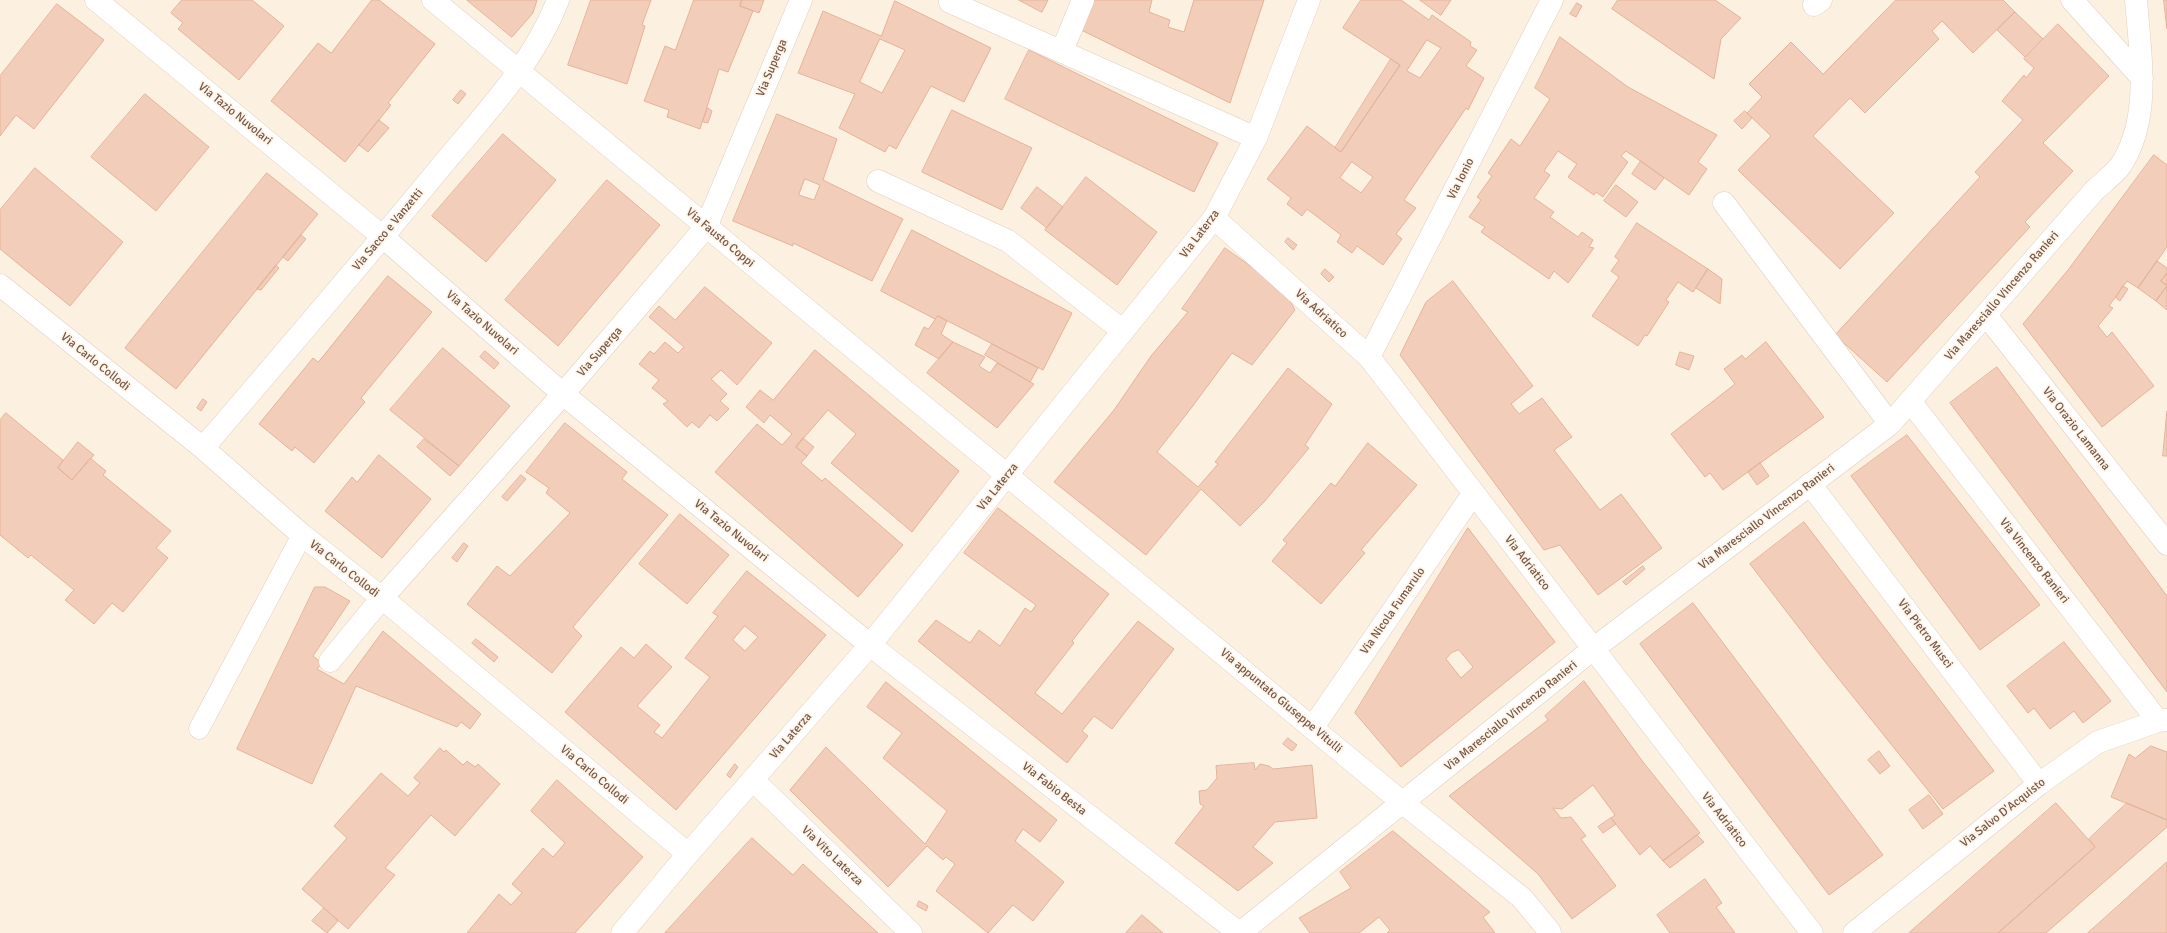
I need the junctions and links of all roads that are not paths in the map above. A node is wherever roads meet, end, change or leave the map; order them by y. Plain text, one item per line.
1 (96, 0) edge
2 (433, 0) edge
3 (558, 0) edge
4 (800, 0) edge
5 (1083, 0) edge
6 (1308, 0) edge
7 (1552, 0) edge
8 (2072, 0) edge
9 (2136, 0) edge
10 (950, 2) dead end
11 (1062, 52) junction
12 (520, 71) junction
13 (2142, 78) junction
14 (1256, 138) junction
15 (878, 181) dead end
16 (1724, 203) dead end
17 (1214, 218) junction
18 (706, 227) junction
19 (383, 237) junction
20 (0, 285) edge
21 (1986, 315) junction
22 (1123, 331) junction
23 (1369, 357) junction
24 (563, 394) junction
25 (1910, 401) junction
26 (1890, 424) junction
27 (203, 448) junction
28 (1008, 474) junction
29 (1810, 484) junction
30 (1473, 494) junction
31 (302, 535) junction
32 (2167, 544) edge
33 (382, 598) junction
34 (870, 646) junction
35 (1593, 649) junction
36 (330, 661) dead end
37 (2162, 720) edge
38 (1313, 727) junction
39 (199, 729) dead end
40 (753, 780) junction
41 (2039, 784) junction
42 (1403, 803) junction
43 (688, 854) junction
44 (1550, 932) dead end
45 (622, 933) edge
46 (911, 933) edge
47 (1239, 933) edge
48 (1812, 933) edge
49 (1854, 933) edge

1 - 19 street, Via Tazio Nuvolari
2 - 12 street, Via Fausto Coppi
3 - 12 street, Via Sacco e Vanzetti
4 - 18 street, Via Superga
5 - 11 street
6 - 14 street, Via Laterza
7 - 23 street, Via Ionio
8 - 13 street
9 - 13 street, Via Maresciallo Vincenzo Ranieri
10 - 11 street
11 - 14 street
12 - 18 street, Via Fausto Coppi
12 - 19 street, Via Sacco e Vanzetti
13 - 21 street, Via Maresciallo Vincenzo Ranieri
14 - 17 street, Via Laterza
15 - 22 street
16 - 26 street
17 - 22 street, Via Laterza
17 - 23 street, Via Adriatico
18 - 24 street, Via Superga
18 - 28 street, Via Fausto Coppi
19 - 24 street, Via Tazio Nuvolari
19 - 27 street, Via Sacco e Vanzetti
20 - 27 street, Via Carlo Collodi
21 - 25 street, Via Maresciallo Vincenzo Ranieri
21 - 32 street, Via Orazio Lamanna
22 - 28 street, Via Laterza
23 - 30 street, Via Adriatico
24 - 33 street, Via Superga
24 - 34 street, Via Tazio Nuvolari
25 - 26 street, Via Maresciallo Vincenzo Ranieri
25 - 37 street, Via Vincenzo Ranieri
26 - 29 street, Via Maresciallo Vincenzo Ranieri
27 - 31 street, Via Carlo Collodi
28 - 34 street, Via Laterza
28 - 38 street, Via appuntato Giuseppe Vitulli
29 - 35 street, Via Maresciallo Vincenzo Ranieri
29 - 41 street, Via Pietro Musci
30 - 35 street, Via Adriatico
30 - 38 street, Via Nicola Fumarulo
31 - 33 street, Via Carlo Collodi
31 - 39 lane
33 - 36 street, Via Superga
33 - 43 street, Via Carlo Collodi
34 - 40 street, Via Laterza
34 - 47 street, Via Fabio Besta
35 - 42 street, Via Maresciallo Vincenzo Ranieri
35 - 48 street, Via Adriatico
37 - 41 street, Via Salvo D'Acquisto
38 - 42 street, Via appuntato Giuseppe Vitulli
40 - 43 street, Via Laterza
40 - 46 street, Via Vito Laterza
41 - 49 street, Via Salvo D'Acquisto
42 - 44 street, Via appuntato Giuseppe Vitulli
42 - 47 street, Via Maresciallo Vincenzo Ranieri
43 - 45 street, Via Laterza

